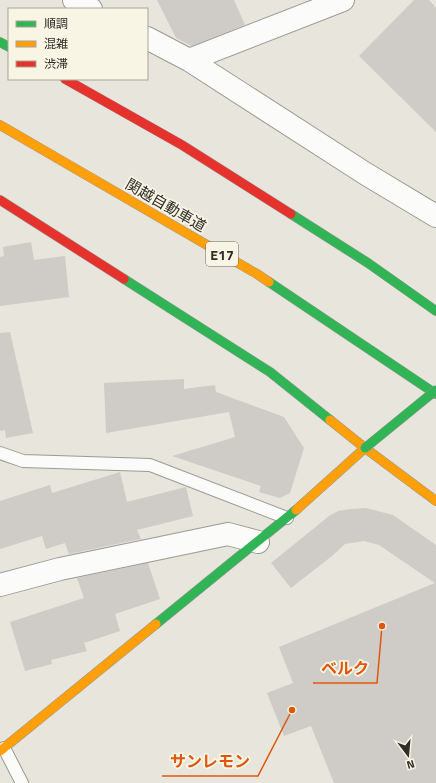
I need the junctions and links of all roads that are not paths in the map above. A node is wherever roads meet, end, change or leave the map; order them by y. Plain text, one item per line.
1 (74, 0) edge
2 (343, 0) edge
3 (89, 8) edge
4 (148, 39) edge
5 (189, 60) junction
6 (67, 80) edge
7 (0, 125) edge
8 (0, 200) edge
9 (436, 216) edge
10 (436, 312) edge
11 (436, 390) edge
12 (436, 394) edge
13 (365, 448) junction
14 (0, 453) edge
15 (436, 501) edge
16 (287, 518) junction
17 (258, 542) junction
18 (0, 585) edge
19 (2, 749) edge
20 (22, 783) edge

1 - 3 street
2 - 5 street
4 - 5 street
5 - 9 street
6 - 10 main road
7 - 12 main road, 関越自動車道 / E17
8 - 13 main road
11 - 13 main road, bridge
13 - 15 main road
13 - 16 main road
14 - 16 lane
16 - 17 main road
17 - 18 street
17 - 19 main road
19 - 20 lane

